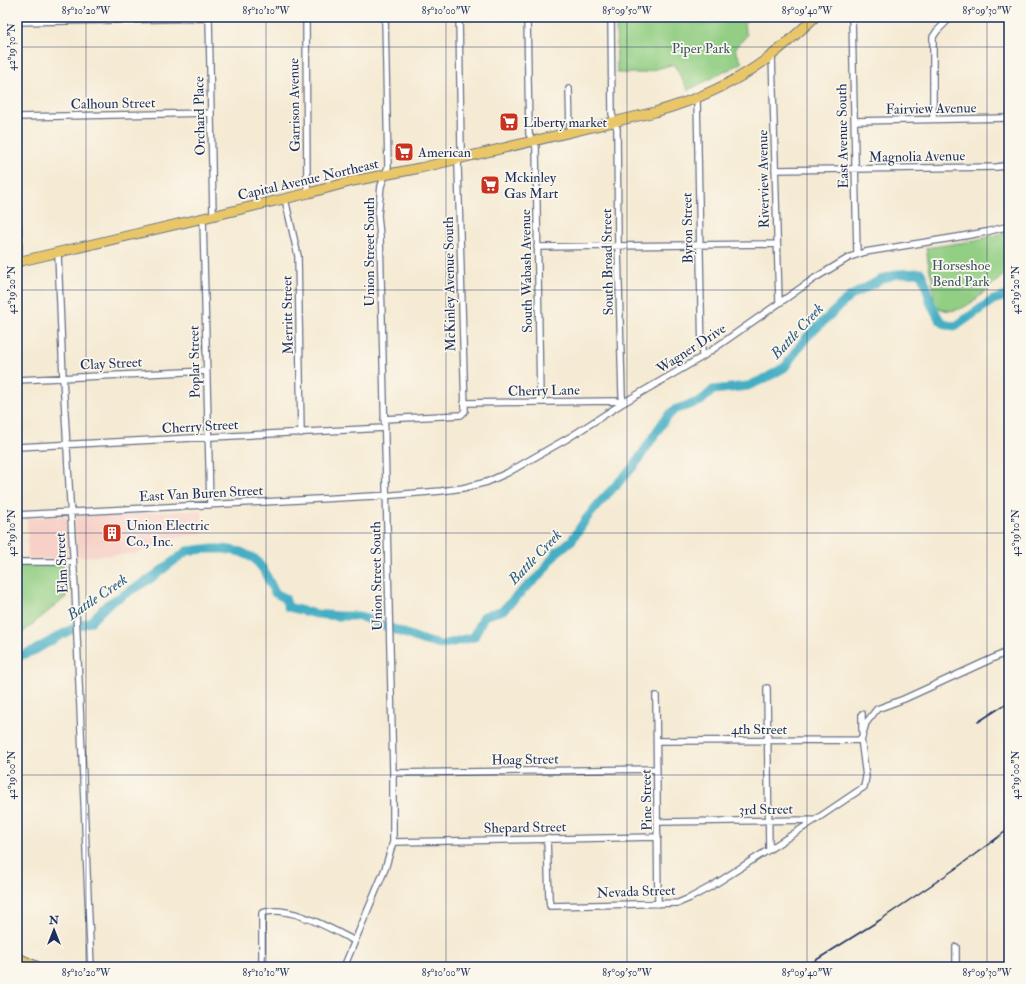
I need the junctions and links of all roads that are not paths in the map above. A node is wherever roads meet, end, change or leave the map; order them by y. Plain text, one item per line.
1 (306, 17) edge
2 (385, 17) edge
3 (459, 17) edge
4 (527, 17) edge
5 (611, 17) edge
6 (852, 17) edge
7 (951, 17) edge
8 (209, 18) edge
9 (813, 18) edge
10 (17, 22) edge
11 (772, 54) junction
12 (569, 89) dead end
13 (697, 98) junction
14 (210, 113) junction
15 (17, 117) edge
16 (1009, 118) edge
17 (933, 119) junction
18 (614, 121) junction
19 (854, 122) junction
20 (570, 132) junction
21 (533, 141) junction
22 (460, 158) junction
23 (1009, 161) edge
24 (855, 168) junction
25 (776, 170) junction
26 (17, 173) edge
27 (385, 176) junction
28 (309, 193) junction
29 (285, 199) junction
30 (213, 215) junction
31 (203, 218) junction
32 (1009, 226) edge
33 (777, 244) junction
34 (699, 245) junction
35 (538, 247) junction
36 (618, 247) junction
37 (58, 254) junction
38 (857, 254) junction
39 (18, 262) edge
40 (779, 303) junction
41 (702, 357) junction
42 (206, 371) junction
43 (63, 378) junction
44 (17, 380) edge
45 (540, 402) junction
46 (464, 403) junction
47 (623, 403) junction
48 (384, 419) junction
49 (384, 428) junction
50 (301, 433) junction
51 (208, 438) junction
52 (66, 444) junction
53 (17, 447) edge
54 (387, 495) junction
55 (210, 505) junction
56 (70, 513) junction
57 (17, 515) edge
58 (17, 562) edge
59 (73, 562) junction
60 (1009, 651) edge
61 (767, 688) dead end
62 (656, 696) dead end
63 (862, 714) dead end
64 (861, 740) junction
65 (767, 741) junction
66 (657, 742) junction
67 (657, 769) junction
68 (393, 773) junction
69 (815, 820) junction
70 (769, 821) junction
71 (658, 822) junction
72 (658, 837) junction
73 (547, 838) junction
74 (393, 842) junction
75 (769, 850) junction
76 (658, 904) junction
77 (355, 942) junction
78 (956, 947) dead end
79 (17, 958) edge
80 (37, 967) edge
81 (91, 967) edge
82 (262, 967) edge
83 (344, 967) edge
84 (956, 967) edge

1 - 28 street, Garrison Avenue
2 - 27 street, Union Street South
3 - 22 street, McKinley Avenue South
4 - 21 street, South Wabash Avenue
5 - 18 street, South Broad Street
6 - 19 street, East Avenue South
7 - 17 street
8 - 10 street
8 - 14 street, Orchard Place
9 - 11 main road, Capital Avenue Northeast
11 - 13 main road, Capital Avenue Northeast
11 - 25 street, Riverview Avenue
12 - 20 street
13 - 18 main road, Capital Avenue Northeast
13 - 34 street, Byron Street
14 - 15 street, Calhoun Street
14 - 30 street, Orchard Place
16 - 17 street, Fairview Avenue
17 - 19 street, Fairview Avenue
18 - 20 main road, Capital Avenue Northeast
18 - 36 street, South Broad Street
19 - 24 street, East Avenue South
20 - 21 main road, Capital Avenue Northeast
21 - 22 main road, Capital Avenue Northeast
21 - 35 street, South Wabash Avenue
22 - 27 main road, Capital Avenue Northeast
22 - 46 street, McKinley Avenue South
23 - 24 street, Magnolia Avenue
24 - 25 street, Magnolia Avenue
24 - 38 street, East Avenue South
25 - 33 street, Riverview Avenue
26 - 39 street
27 - 28 main road, Capital Avenue Northeast
27 - 48 street, Union Street South
28 - 29 main road, Capital Avenue Northeast
29 - 30 main road, Capital Avenue Northeast
29 - 50 street, Merritt Street
30 - 31 main road, Capital Avenue Northeast
31 - 37 main road, Capital Avenue Northeast
31 - 42 street, Poplar Street
32 - 38 street, Wagner Drive
33 - 34 street
33 - 40 street, Riverview Avenue
34 - 36 street
34 - 41 street, Byron Street
35 - 36 street
35 - 45 street, South Wabash Avenue
36 - 47 street, South Broad Street
37 - 39 main road, Capital Avenue Northeast
37 - 43 street, Elm Street
38 - 40 street, Wagner Drive
40 - 41 street, Wagner Drive
41 - 47 street, Wagner Drive
42 - 43 street, Clay Street
42 - 51 street, Poplar Street
43 - 44 street, Clay Street
43 - 52 street, Elm Street
45 - 46 street, Cherry Lane
45 - 47 street, Cherry Lane
46 - 48 street, McKinley Avenue South
47 - 54 street, Wagner Drive
48 - 49 street, Union Street South
49 - 50 street, Cherry Street
49 - 54 street, Union Street South
50 - 51 street, Cherry Street
51 - 52 street, Cherry Street
51 - 55 street, Poplar Street
52 - 53 street, Cherry Street
52 - 56 street, Elm Street
54 - 55 street, East Van Buren Street
54 - 68 street, Union Street South
55 - 56 street, East Van Buren Street
56 - 57 street, East Van Buren Street
56 - 59 street, Elm Street
58 - 59 street
59 - 81 street, Elm Street
60 - 64 street
61 - 65 street
62 - 66 street, Pine Street
63 - 64 street
64 - 65 street, 4th Street
64 - 69 street
65 - 66 street, 4th Street
65 - 70 street
66 - 67 street, Pine Street
67 - 68 street, Hoag Street
67 - 71 street, Pine Street
68 - 74 street, Union Street South
69 - 70 street, 3rd Street
69 - 75 street, Nevada Street
70 - 71 street, 3rd Street
70 - 75 street
71 - 72 street, Pine Street
72 - 73 street, Shepard Street
72 - 76 street, Pine Street
73 - 74 street, Shepard Street
73 - 76 street, Nevada Street
74 - 77 street, Union Street South
75 - 76 street, Nevada Street
77 - 82 street
77 - 83 street, Union Street South
78 - 84 street
79 - 80 highway

